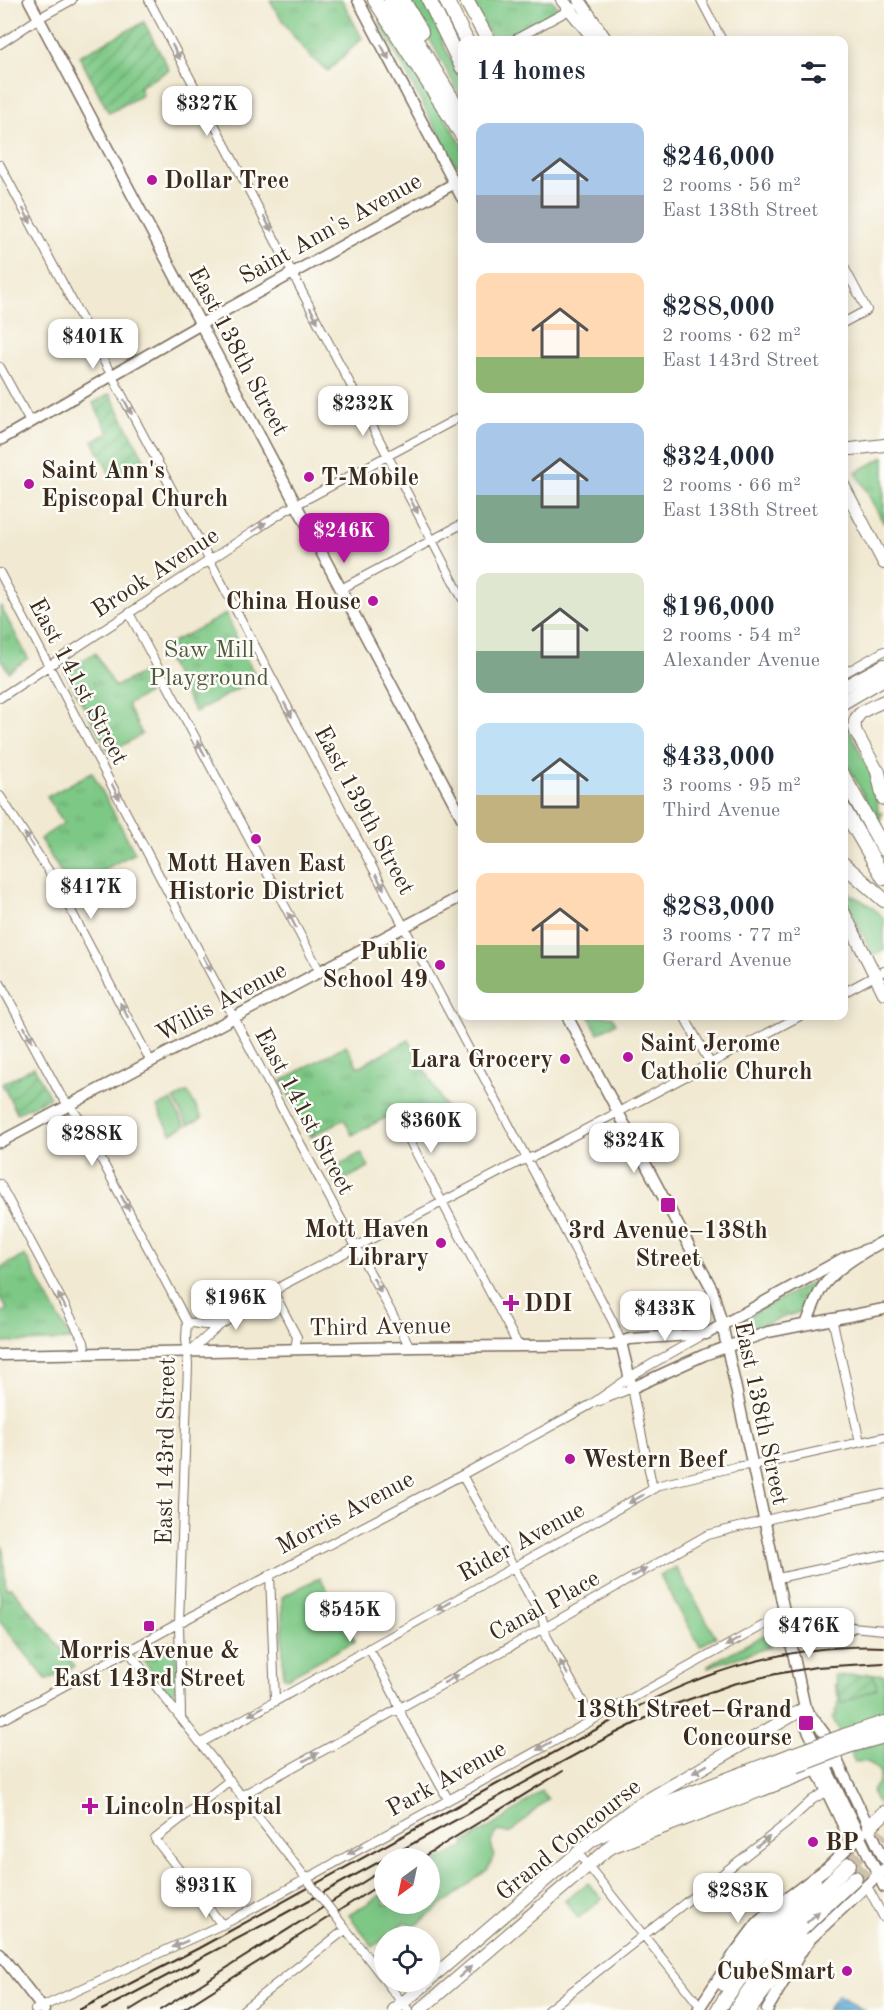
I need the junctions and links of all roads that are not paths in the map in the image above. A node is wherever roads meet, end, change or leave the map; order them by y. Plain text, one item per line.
1 (29, 0) edge
2 (72, 0) edge
3 (149, 0) edge
4 (358, 0) edge
5 (375, 0) edge
6 (390, 0) edge
7 (403, 0) edge
8 (429, 0) edge
9 (446, 0) edge
10 (465, 0) edge
11 (701, 0) edge
12 (575, 2) edge
13 (39, 18) junction
14 (464, 36) edge
15 (486, 36) edge
16 (520, 36) edge
17 (593, 36) edge
18 (603, 36) edge
19 (720, 36) edge
20 (0, 44) edge
21 (458, 60) edge
22 (458, 107) edge
23 (458, 109) edge
24 (458, 129) edge
25 (0, 165) edge
26 (458, 180) edge
27 (293, 273) junction
28 (848, 274) edge
29 (848, 320) edge
30 (201, 324) junction
31 (0, 367) edge
32 (112, 375) junction
33 (458, 418) edge
34 (30, 422) junction
35 (0, 440) edge
36 (884, 445) edge
37 (848, 449) edge
38 (387, 456) junction
39 (848, 494) edge
40 (296, 504) junction
41 (458, 526) edge
42 (432, 540) junction
43 (209, 560) junction
44 (884, 562) edge
45 (0, 573) edge
46 (341, 589) junction
47 (458, 590) edge
48 (129, 613) junction
49 (884, 651) edge
50 (49, 665) junction
51 (884, 665) edge
52 (848, 671) edge
53 (884, 678) edge
54 (848, 684) edge
55 (0, 698) edge
56 (848, 699) edge
57 (884, 700) edge
58 (881, 778) edge
59 (848, 785) edge
60 (0, 796) edge
61 (884, 798) edge
62 (458, 810) edge
63 (848, 817) edge
64 (884, 849) edge
65 (848, 868) edge
66 (884, 878) edge
67 (848, 880) edge
68 (458, 898) edge
69 (884, 900) edge
70 (884, 911) edge
71 (848, 919) edge
72 (404, 927) junction
73 (320, 972) junction
74 (880, 973) edge
75 (0, 983) edge
76 (848, 990) edge
77 (884, 993) edge
78 (234, 1017) junction
79 (569, 1020) edge
80 (686, 1020) edge
81 (792, 1020) edge
82 (151, 1062) junction
83 (710, 1063) junction
84 (69, 1105) junction
85 (618, 1112) junction
86 (397, 1117) dead end
87 (0, 1142) edge
88 (527, 1159) junction
89 (0, 1184) edge
90 (442, 1203) junction
91 (884, 1241) edge
92 (356, 1247) junction
93 (870, 1248) junction
94 (274, 1293) junction
95 (884, 1309) edge
96 (832, 1318) junction
97 (187, 1322) junction
98 (807, 1323) junction
99 (221, 1324) junction
100 (722, 1324) junction
101 (706, 1334) junction
102 (621, 1342) junction
103 (518, 1345) junction
104 (726, 1346) junction
105 (410, 1347) junction
106 (295, 1349) junction
107 (187, 1352) junction
108 (86, 1354) junction
109 (0, 1355) edge
110 (631, 1383) junction
111 (884, 1437) edge
112 (860, 1442) junction
113 (752, 1464) junction
114 (462, 1475) junction
115 (653, 1489) junction
116 (884, 1494) edge
117 (764, 1521) junction
118 (884, 1555) edge
119 (514, 1567) junction
120 (270, 1575) junction
121 (778, 1578) junction
122 (787, 1621) junction
123 (179, 1623) junction
124 (544, 1627) junction
125 (851, 1629) junction
126 (884, 1630) edge
127 (790, 1639) junction
128 (369, 1648) junction
129 (129, 1652) junction
130 (275, 1700) junction
131 (400, 1707) junction
132 (805, 1708) junction
133 (181, 1717) junction
134 (592, 1719) junction
135 (0, 1721) edge
136 (884, 1723) edge
137 (884, 1736) edge
138 (846, 1741) junction
139 (201, 1743) junction
140 (837, 1760) junction
141 (794, 1761) junction
142 (820, 1768) junction
143 (231, 1780) junction
144 (830, 1788) junction
145 (241, 1796) junction
146 (448, 1799) junction
147 (884, 1813) edge
148 (860, 1836) junction
149 (595, 1838) junction
150 (609, 1848) junction
151 (579, 1852) junction
152 (884, 1859) edge
153 (849, 1864) tunnel mouth
154 (589, 1865) junction
155 (881, 1872) edge
156 (814, 1879) joint
157 (308, 1880) junction
158 (861, 1882) junction
159 (884, 1887) edge
160 (884, 1918) edge
161 (222, 1925) junction
162 (345, 1928) junction
163 (644, 1935) junction
164 (807, 1942) junction
165 (0, 1954) edge
166 (374, 1966) edge
167 (440, 1971) edge
168 (392, 1992) edge
169 (417, 1992) edge
170 (402, 2008) edge
171 (40, 2009) edge
172 (702, 2009) edge
173 (243, 2010) edge
174 (420, 2010) edge
175 (548, 2010) edge
176 (718, 2010) edge
177 (736, 2010) edge
178 (749, 2010) edge
179 (767, 2010) edge

1 - 13 main road, East 138th Street
2 - 13 street
3 -> 27 street
4 -> 26 main road
5 - 24 highway
6 - 23 highway
7 - 22 highway
8 - 21 highway
9 - 14 highway
10 - 15 highway
11 - 19 street
12 - 16 street
12 - 17 main road
12 - 18 main road
13 - 20 street
13 - 30 main road, East 138th Street
25 -> 32 street, East 139th Street
26 - 27 main road, Saint Ann's Avenue
27 - 30 main road, Saint Ann's Avenue
27 -> 38 street
28 - 29 street
30 - 32 main road, Saint Ann's Avenue
30 - 40 main road, East 138th Street
31 - 34 street
32 - 34 main road, Saint Ann's Avenue
32 -> 43 street, East 139th Street
33 - 38 street, Brook Avenue
34 - 35 main road, Saint Ann's Avenue
36 - 37 main road
38 - 40 street, Brook Avenue
38 -> 42 street
39 - 44 main road
43 -> 40 street, Brook Avenue
40 - 46 main road, East 138th Street
41 - 42 street
42 - 46 street
42 - 47 street
43 - 48 street, Brook Avenue
43 -> 72 street, East 139th Street
45 - 50 street, East 141st Street
46 - 62 main road, East 138th Street
48 - 50 street, Brook Avenue
73 -> 48 street
49 - 52 street
50 - 55 street, Brook Avenue
50 -> 78 street, East 141st Street
51 - 54 main road
53 - 56 highway
57 - 58 main road
58 - 61 highway
59 - 64 highway
82 -> 60 street
63 - 66 highway
65 - 69 highway
67 - 70 highway
68 - 72 main road, Willis Avenue
71 - 74 main road
72 - 73 main road, Willis Avenue
72 - 88 street, East 139th Street
73 - 78 main road, Willis Avenue
74 - 76 street
74 - 77 main road
75 -> 84 street, East 143rd Street
78 - 82 main road, Willis Avenue
78 - 92 street, East 141st Street
79 - 85 main road, East 138th Street
80 - 83 street
81 - 83 street
82 - 84 main road, Willis Avenue
83 - 85 street
84 - 87 main road, Willis Avenue
84 -> 97 street, East 143rd Street
85 - 88 street
85 - 100 main road, East 138th Street
86 - 90 street
88 - 90 street
88 - 102 street, East 139th Street
108 -> 89 street
90 - 92 street
90 - 103 street
91 - 93 main road
92 - 94 street
92 -> 105 street, East 141st Street
93 - 98 main road
93 - 100 main road, Third Avenue
94 - 99 street
94 - 106 street
95 - 96 main road
96 - 98 main road
96 - 112 street
97 - 99 street
97 - 107 street, East 143rd Street
98 - 104 main road
99 - 107 street
100 - 101 main road, Third Avenue
100 - 104 main road, East 138th Street
101 - 102 main road, Third Avenue
101 - 110 street
102 - 103 main road, Third Avenue
102 - 110 main road, East 139th Street
103 - 105 main road, Third Avenue
104 - 110 main road
104 - 113 main road, East 138th Street
105 - 106 main road, Third Avenue
106 - 107 main road, Third Avenue
107 - 108 main road, Third Avenue
107 - 123 street, East 143rd Street
108 - 109 main road, Third Avenue
110 - 114 street, Morris Avenue
110 - 115 street, East 139th Street
111 - 112 street, Rider Avenue
112 - 113 street, Rider Avenue
113 - 115 street, Rider Avenue
113 - 117 main road, East 138th Street
114 - 119 street
114 - 120 street, Morris Avenue
115 -> 119 street, Rider Avenue
116 - 117 street, Canal Place
117 - 121 main road, East 138th Street
124 -> 117 street, Canal Place
118 - 121 street
119 - 124 street
119 -> 128 street, Rider Avenue
120 - 123 street, Morris Avenue
120 - 130 street
121 - 122 main road, East 138th Street
122 - 125 street, Park Avenue
122 - 127 main road, East 138th Street
122 -> 134 street, Park Avenue
123 - 129 street, Morris Avenue
123 - 133 street, East 143rd Street
131 -> 124 street, Canal Place
134 -> 124 street
125 - 126 street, Park Avenue
125 - 127 main road
127 - 132 main road, East 138th Street
128 - 130 street, Rider Avenue
128 - 131 street
129 - 133 street
129 - 135 street, Morris Avenue
130 -> 139 street, Rider Avenue
145 -> 131 street, Canal Place
131 - 146 street
132 - 140 main road, East 138th Street
132 - 142 main road, East 138th Street
132 -> 149 main road, Grand Concourse
133 - 139 street
134 -> 146 street, Park Avenue
136 - 138 highway
137 - 138 highway
138 - 141 highway, bridge
139 - 143 street
140 - 142 main road, Grand Concourse
140 - 148 main road, East 138th Street
141 - 149 highway
141 - 150 highway
142 - 144 main road, East 138th Street
142 - 150 main road, Grand Concourse
143 - 145 street
143 - 161 street
144 - 148 main road, East 138th Street
163 -> 144 street
145 - 157 street
146 -> 157 street, Park Avenue
147 - 148 highway
148 - 152 main road, East 138th Street
148 - 155 main road, East 138th Street
148 - 156 main road
149 - 151 main road, Grand Concourse
150 - 154 main road, Grand Concourse
151 - 154 street
151 - 167 main road, Grand Concourse
153 - 176 highway
154 - 163 street
174 -> 154 main road, Grand Concourse
155 - 158 main road
155 - 159 main road, East 138th Street
156 - 172 highway
157 - 161 street, Park Avenue
157 - 162 street, bridge
158 - 160 street
158 - 164 main road
177 -> 158 highway
161 -> 171 street, Park Avenue
162 - 166 street
162 - 173 street
163 - 172 street
163 - 175 street
164 - 178 highway
164 - 179 main road
165 - 171 main road
168 - 170 street
169 - 170 main road, Grand Concourse

